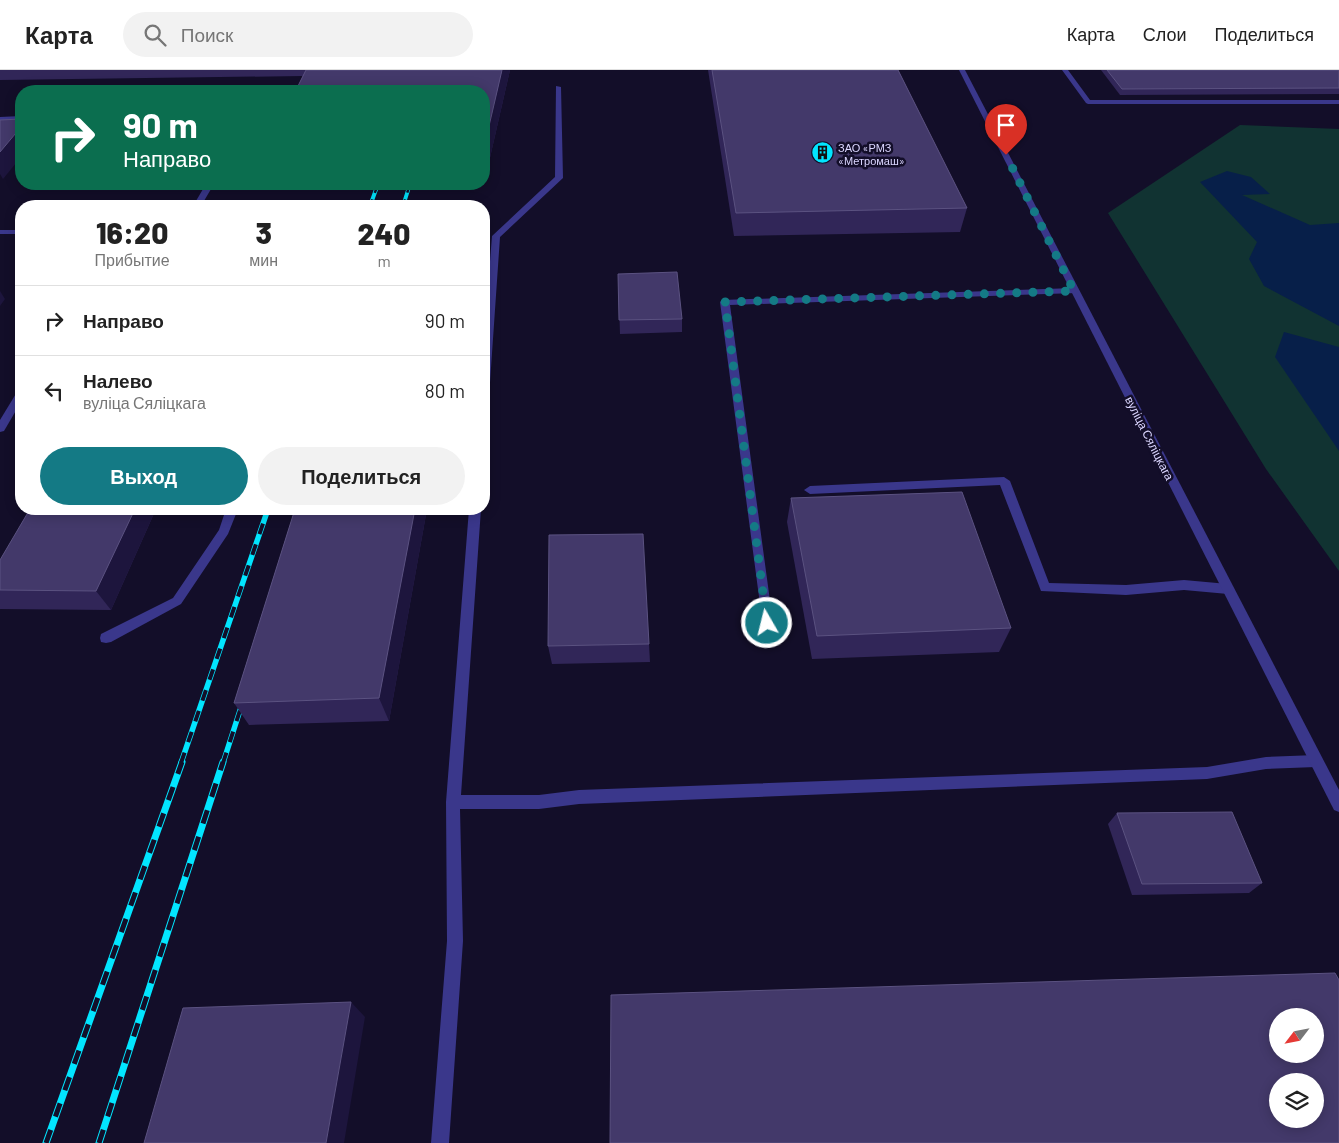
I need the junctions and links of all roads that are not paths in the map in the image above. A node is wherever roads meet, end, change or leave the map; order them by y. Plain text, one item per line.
1 (962, 70) edge
2 (1065, 70) edge
3 (558, 87) dead end
4 (1339, 102) edge
5 (15, 118) edge
6 (0, 119) edge
7 (0, 232) edge
8 (15, 232) edge
9 (490, 283) edge
10 (1074, 291) junction
11 (15, 405) edge
12 (0, 429) edge
13 (810, 490) dead end
14 (230, 515) edge
15 (475, 515) edge
16 (1228, 589) junction
17 (767, 623) dead end
18 (106, 638) dead end
19 (1316, 761) junction
20 (452, 802) junction
21 (1339, 805) edge
22 (440, 1143) edge

1 - 10 street, вуліца Сяліцкага
2 - 4 street
3 - 9 street
5 - 6 street
7 - 8 street
10 - 16 street, вуліца Сяліцкага
10 - 17 street
11 - 12 street
13 - 16 street
14 - 18 street
15 - 20 street
16 - 19 street, вуліца Сяліцкага
19 - 20 street
19 - 21 street, вуліца Сяліцкага
20 - 22 street

